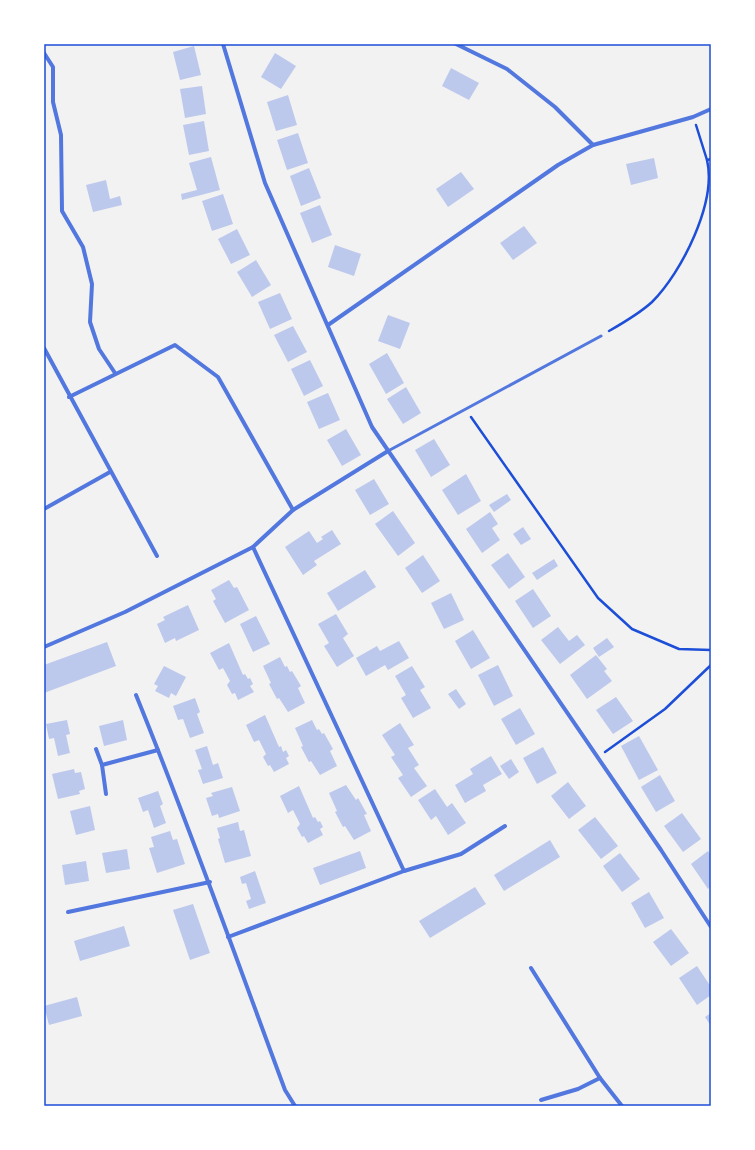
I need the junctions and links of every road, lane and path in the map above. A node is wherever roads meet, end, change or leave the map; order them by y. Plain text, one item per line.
1 (223, 44) edge
2 (456, 44) edge
3 (44, 54) edge
4 (711, 109) edge
5 (693, 117) junction
6 (593, 145) junction
7 (711, 159) edge
8 (707, 160) junction
9 (328, 325) junction
10 (601, 336) joint
11 (44, 348) edge
12 (115, 373) junction
13 (69, 397) junction
14 (465, 408) junction
15 (388, 451) junction
16 (110, 472) junction
17 (44, 509) edge
18 (293, 510) junction
19 (253, 547) junction
20 (157, 556) dead end
21 (44, 647) edge
22 (711, 650) edge
23 (711, 665) edge
24 (136, 695) dead end
25 (96, 749) dead end
26 (158, 750) junction
27 (597, 757) junction
28 (102, 765) junction
29 (106, 794) dead end
30 (505, 826) dead end
31 (404, 871) junction
32 (210, 882) junction
33 (68, 912) dead end
34 (711, 927) edge
35 (228, 937) junction
36 (531, 968) dead end
37 (600, 1078) junction
38 (541, 1100) dead end
39 (295, 1106) edge
40 (622, 1106) edge

1 - 9 street
2 - 6 street
3 - 12 street
4 - 5 street
5 - 6 street
5 - 8 path
6 - 9 street
7 - 8 path
8 - 10 path
9 - 15 street
10 - 14 lane
11 - 13 street
12 - 13 street
12 - 18 street
13 - 16 street
14 - 15 lane
14 - 22 path
15 - 18 street
15 - 27 street
16 - 17 street
16 - 20 street
18 - 19 street
19 - 21 street
19 - 31 street
23 - 27 path
24 - 26 street
25 - 28 street
26 - 28 street
26 - 32 street
27 - 34 street
28 - 29 street
30 - 31 street
31 - 35 street
32 - 33 street
32 - 35 street
35 - 39 street
36 - 37 street
37 - 38 street
37 - 40 street

